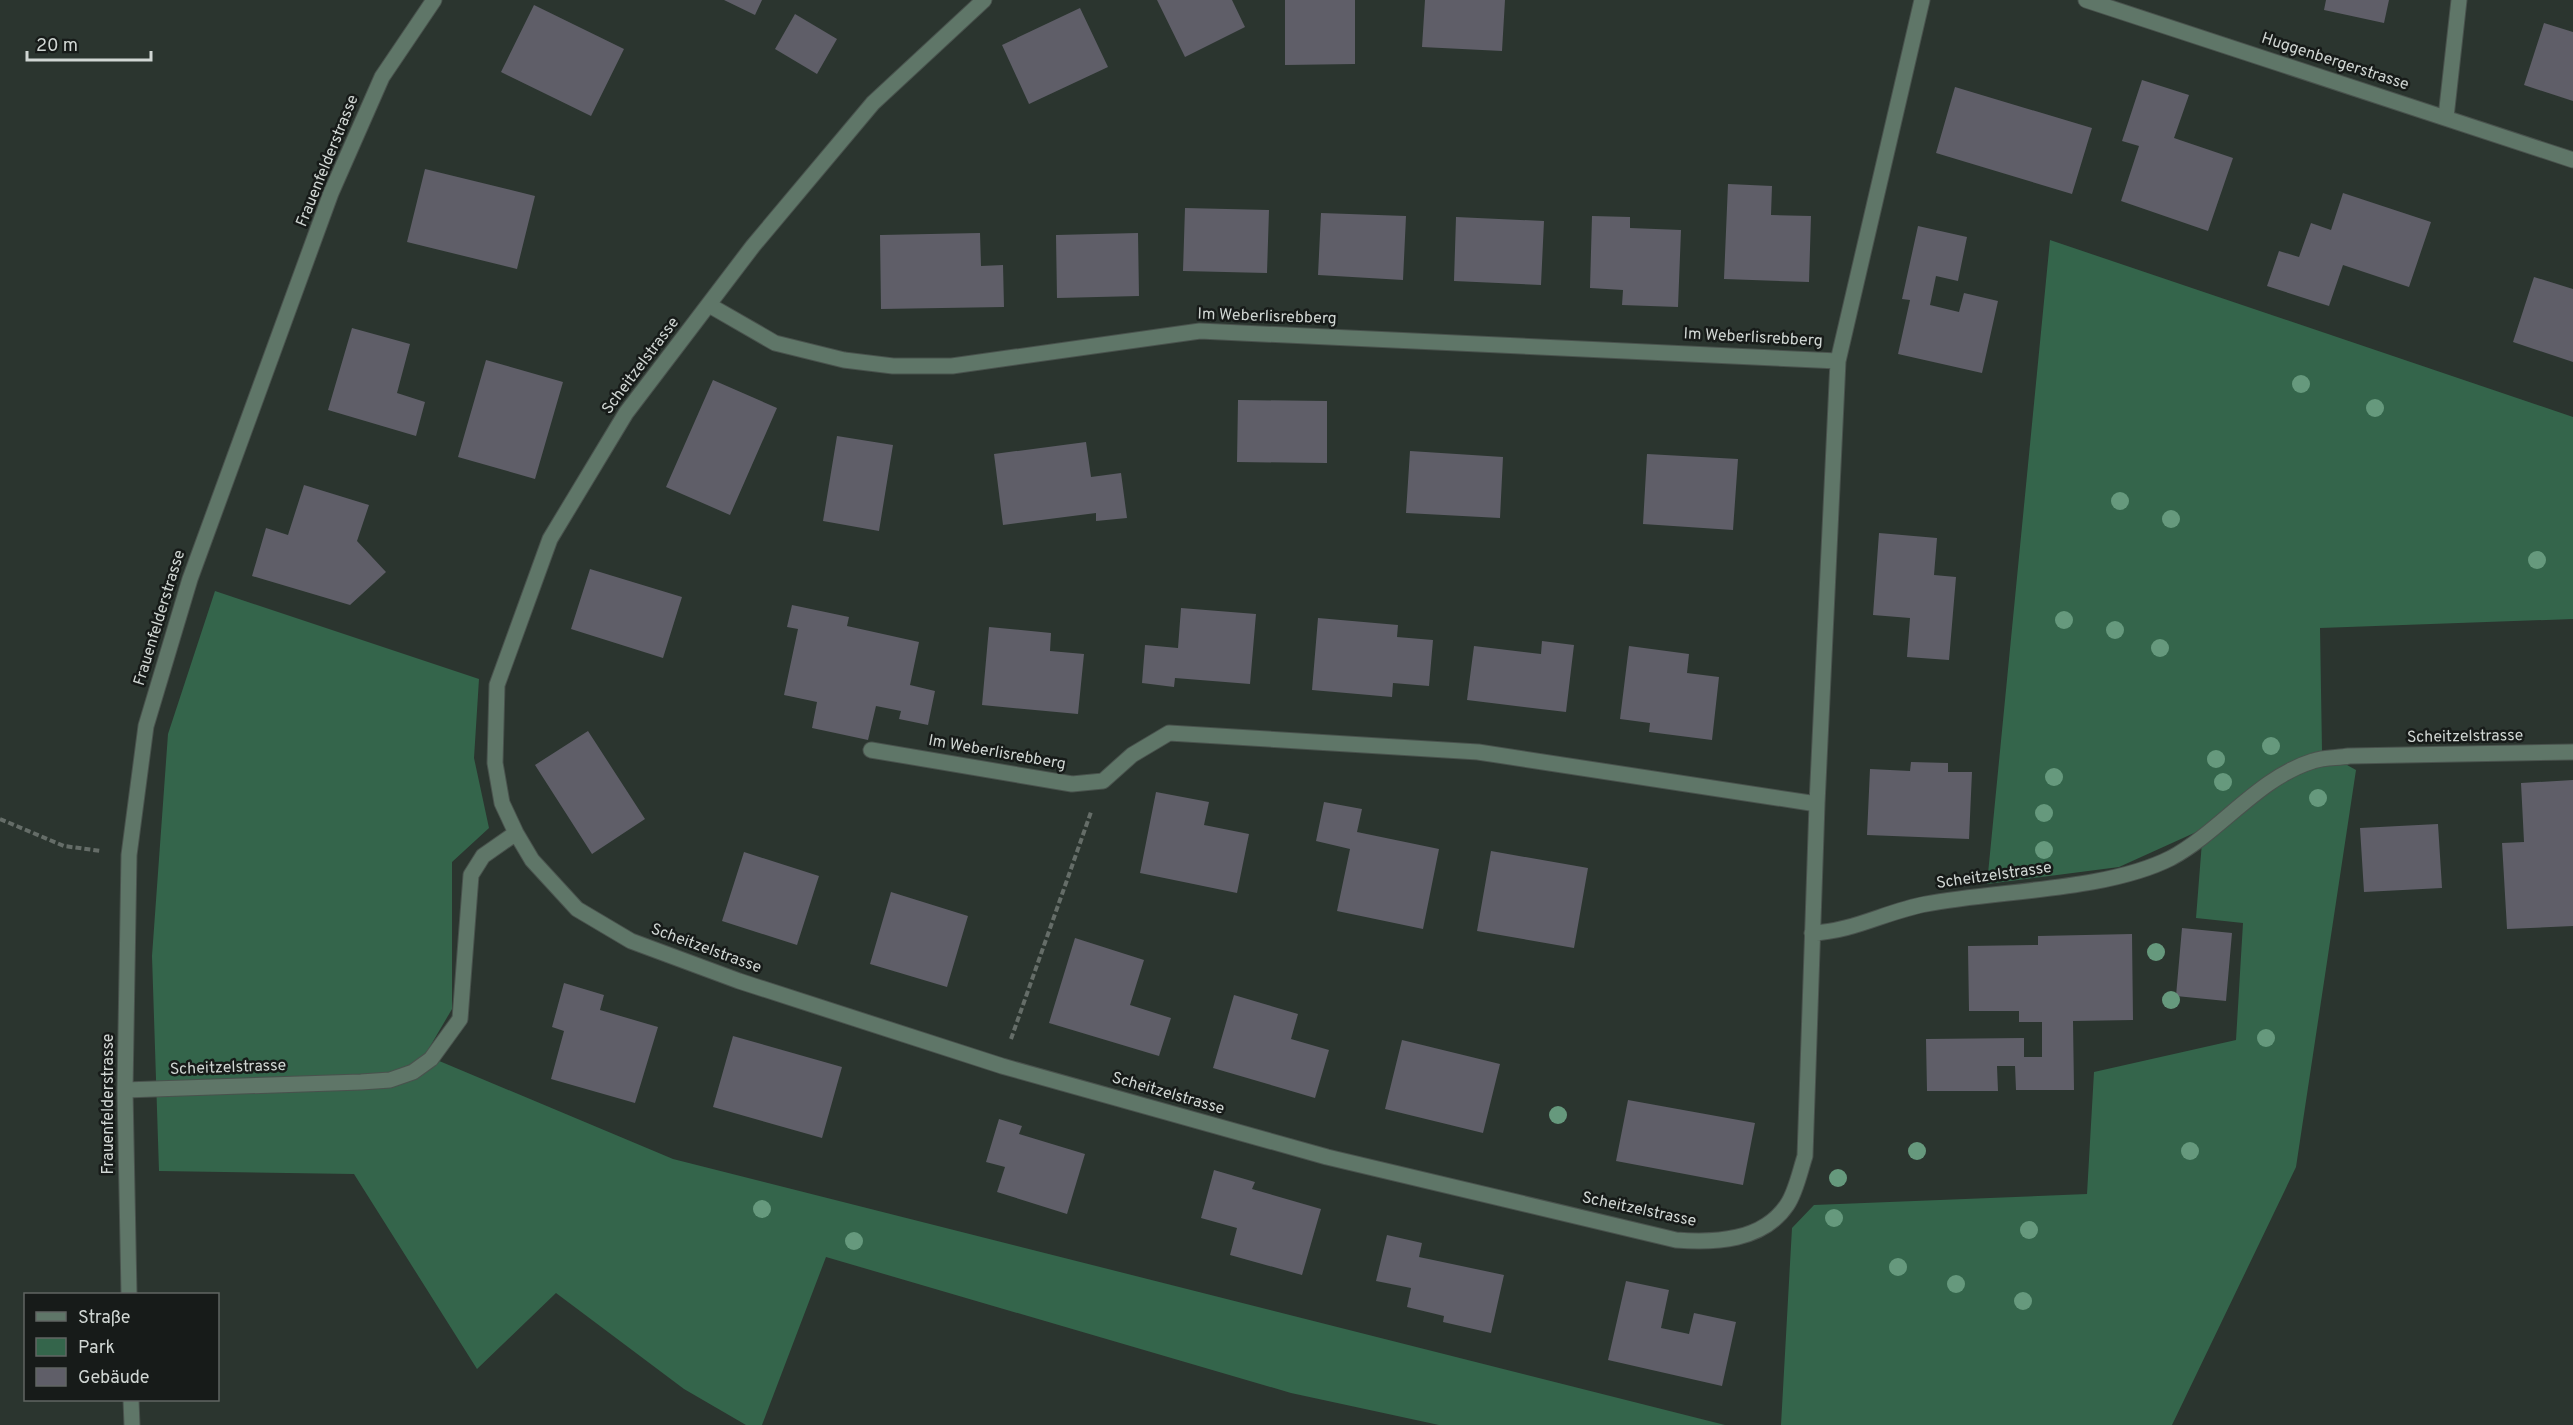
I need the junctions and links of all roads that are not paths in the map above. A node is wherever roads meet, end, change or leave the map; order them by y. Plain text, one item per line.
1 (434, 0) edge
2 (984, 0) edge
3 (1922, 0) edge
4 (2086, 0) edge
5 (2460, 0) edge
6 (2446, 117) junction
7 (2573, 160) edge
8 (709, 305) junction
9 (1838, 361) junction
10 (871, 750) dead end
11 (2573, 752) edge
12 (1817, 804) junction
13 (516, 833) junction
14 (1812, 933) junction
15 (125, 1090) junction
16 (129, 1293) edge
17 (131, 1401) edge
18 (132, 1425) edge

1 - 15 street, Frauenfelderstrasse
2 - 8 street, Scheitzelstrasse
3 - 9 street, Im Weberlisrebberg
4 - 6 street, Huggenbergerstrasse
5 - 6 street
6 - 7 street, Huggenbergerstrasse
8 - 9 street, Im Weberlisrebberg
8 - 13 street, Scheitzelstrasse
9 - 12 street, Im Weberlisrebberg
10 - 12 street, Im Weberlisrebberg
11 - 14 street, Scheitzelstrasse
12 - 14 street, Im Weberlisrebberg
13 - 14 street, Scheitzelstrasse
13 - 15 street, Scheitzelstrasse
15 - 16 street, Frauenfelderstrasse
17 - 18 street

